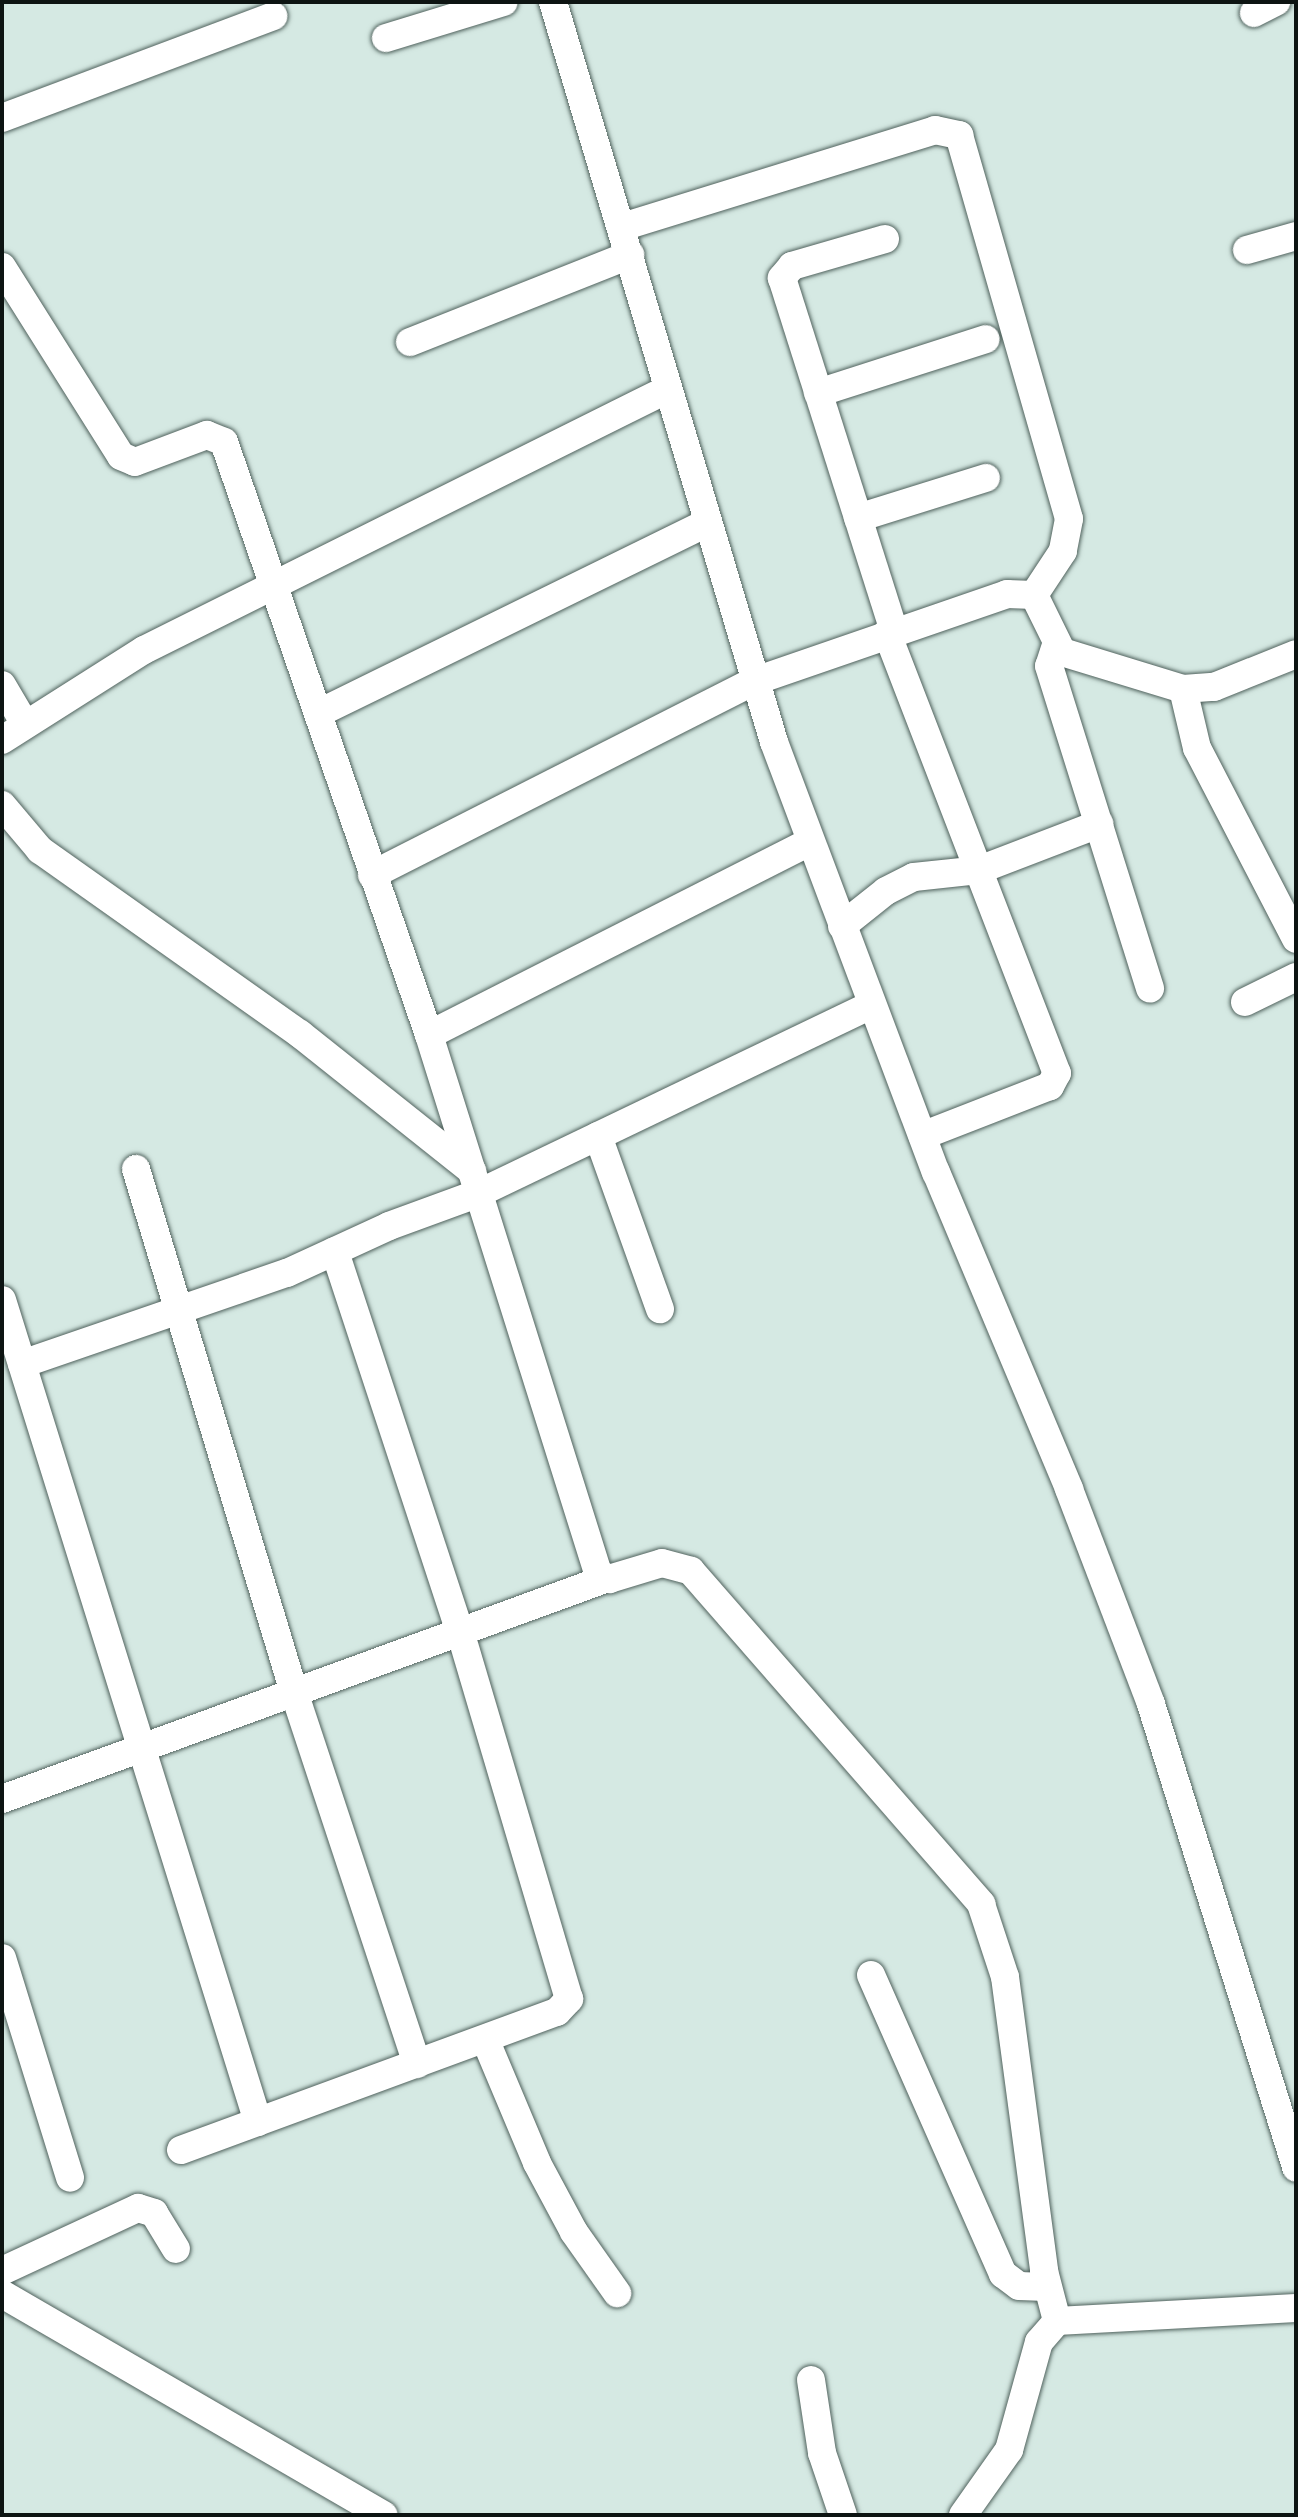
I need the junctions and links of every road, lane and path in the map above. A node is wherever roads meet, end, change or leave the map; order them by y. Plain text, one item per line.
1 (504, 2) edge
2 (553, 2) edge
3 (273, 16) dead end
4 (386, 38) dead end
5 (2, 118) edge
6 (622, 227) junction
7 (1296, 236) edge
8 (885, 239) dead end
9 (1247, 250) dead end
10 (630, 255) junction
11 (2, 267) edge
12 (15, 315) edge
13 (986, 339) dead end
14 (410, 342) dead end
15 (668, 389) junction
16 (818, 393) junction
17 (986, 478) dead end
18 (858, 518) junction
19 (707, 523) junction
20 (277, 586) junction
21 (1034, 595) junction
22 (891, 632) junction
23 (1056, 645) junction
24 (1296, 654) edge
25 (755, 681) junction
26 (2, 685) edge
27 (1183, 689) junction
28 (319, 713) junction
29 (13, 732) edge
30 (2, 805) edge
31 (1093, 827) junction
32 (810, 842) junction
33 (979, 870) junction
34 (372, 875) junction
35 (842, 926) junction
36 (1296, 939) edge
37 (1296, 977) edge
38 (1150, 989) dead end
39 (1245, 1002) dead end
40 (871, 1005) junction
41 (429, 1035) junction
42 (598, 1136) junction
43 (922, 1136) junction
44 (136, 1169) dead end
45 (476, 1182) junction
46 (335, 1251) junction
47 (2, 1300) edge
48 (660, 1309) dead end
49 (177, 1310) junction
50 (16, 1374) edge
51 (605, 1579) junction
52 (460, 1632) junction
53 (293, 1689) junction
54 (139, 1746) junction
55 (2, 1799) edge
56 (2, 1958) edge
57 (871, 1975) dead end
58 (485, 2039) junction
59 (417, 2064) junction
60 (258, 2122) junction
61 (181, 2150) dead end
62 (1296, 2168) edge
63 (70, 2178) dead end
64 (176, 2249) dead end
65 (2, 2271) edge
66 (1046, 2287) junction
67 (617, 2293) dead end
68 (2, 2294) edge
69 (1296, 2308) edge
70 (1057, 2321) junction
71 (811, 2380) dead end
72 (384, 2515) edge
73 (843, 2515) edge
74 (963, 2515) edge

1 - 4 street
2 - 6 street
3 - 5 street
6 - 10 street
6 - 21 street
7 - 9 street
8 - 16 street
10 - 14 street
10 - 15 street
11 - 12 street
12 - 20 street
13 - 16 street
15 - 19 street
15 - 20 street
16 - 18 street
17 - 18 street
18 - 22 street
19 - 25 street
19 - 28 street
20 - 28 street
20 - 29 street
21 - 22 street
21 - 23 street
22 - 25 street
22 - 33 street
23 - 27 street
23 - 31 street
24 - 27 street
25 - 32 street
25 - 34 street
26 - 29 street
27 - 36 street
28 - 34 street
30 - 45 street
31 - 33 street
31 - 38 street
32 - 35 street
32 - 41 street
33 - 35 street
33 - 43 street
34 - 41 street
35 - 40 street
37 - 39 street
40 - 42 street
40 - 43 street
41 - 45 street
42 - 45 street
42 - 48 street
43 - 62 street
44 - 49 street
45 - 46 street
45 - 51 street
46 - 49 street
46 - 52 street
47 - 50 street
49 - 50 street
49 - 53 street
50 - 54 street
51 - 52 street
51 - 66 street
52 - 53 street
52 - 58 street
53 - 54 street
53 - 59 street
54 - 55 street
54 - 60 street
56 - 63 street
57 - 66 street
58 - 59 street
58 - 67 street
59 - 60 street
60 - 61 street
64 - 65 street
66 - 70 street
68 - 72 street
69 - 70 street
70 - 74 street
71 - 73 street

